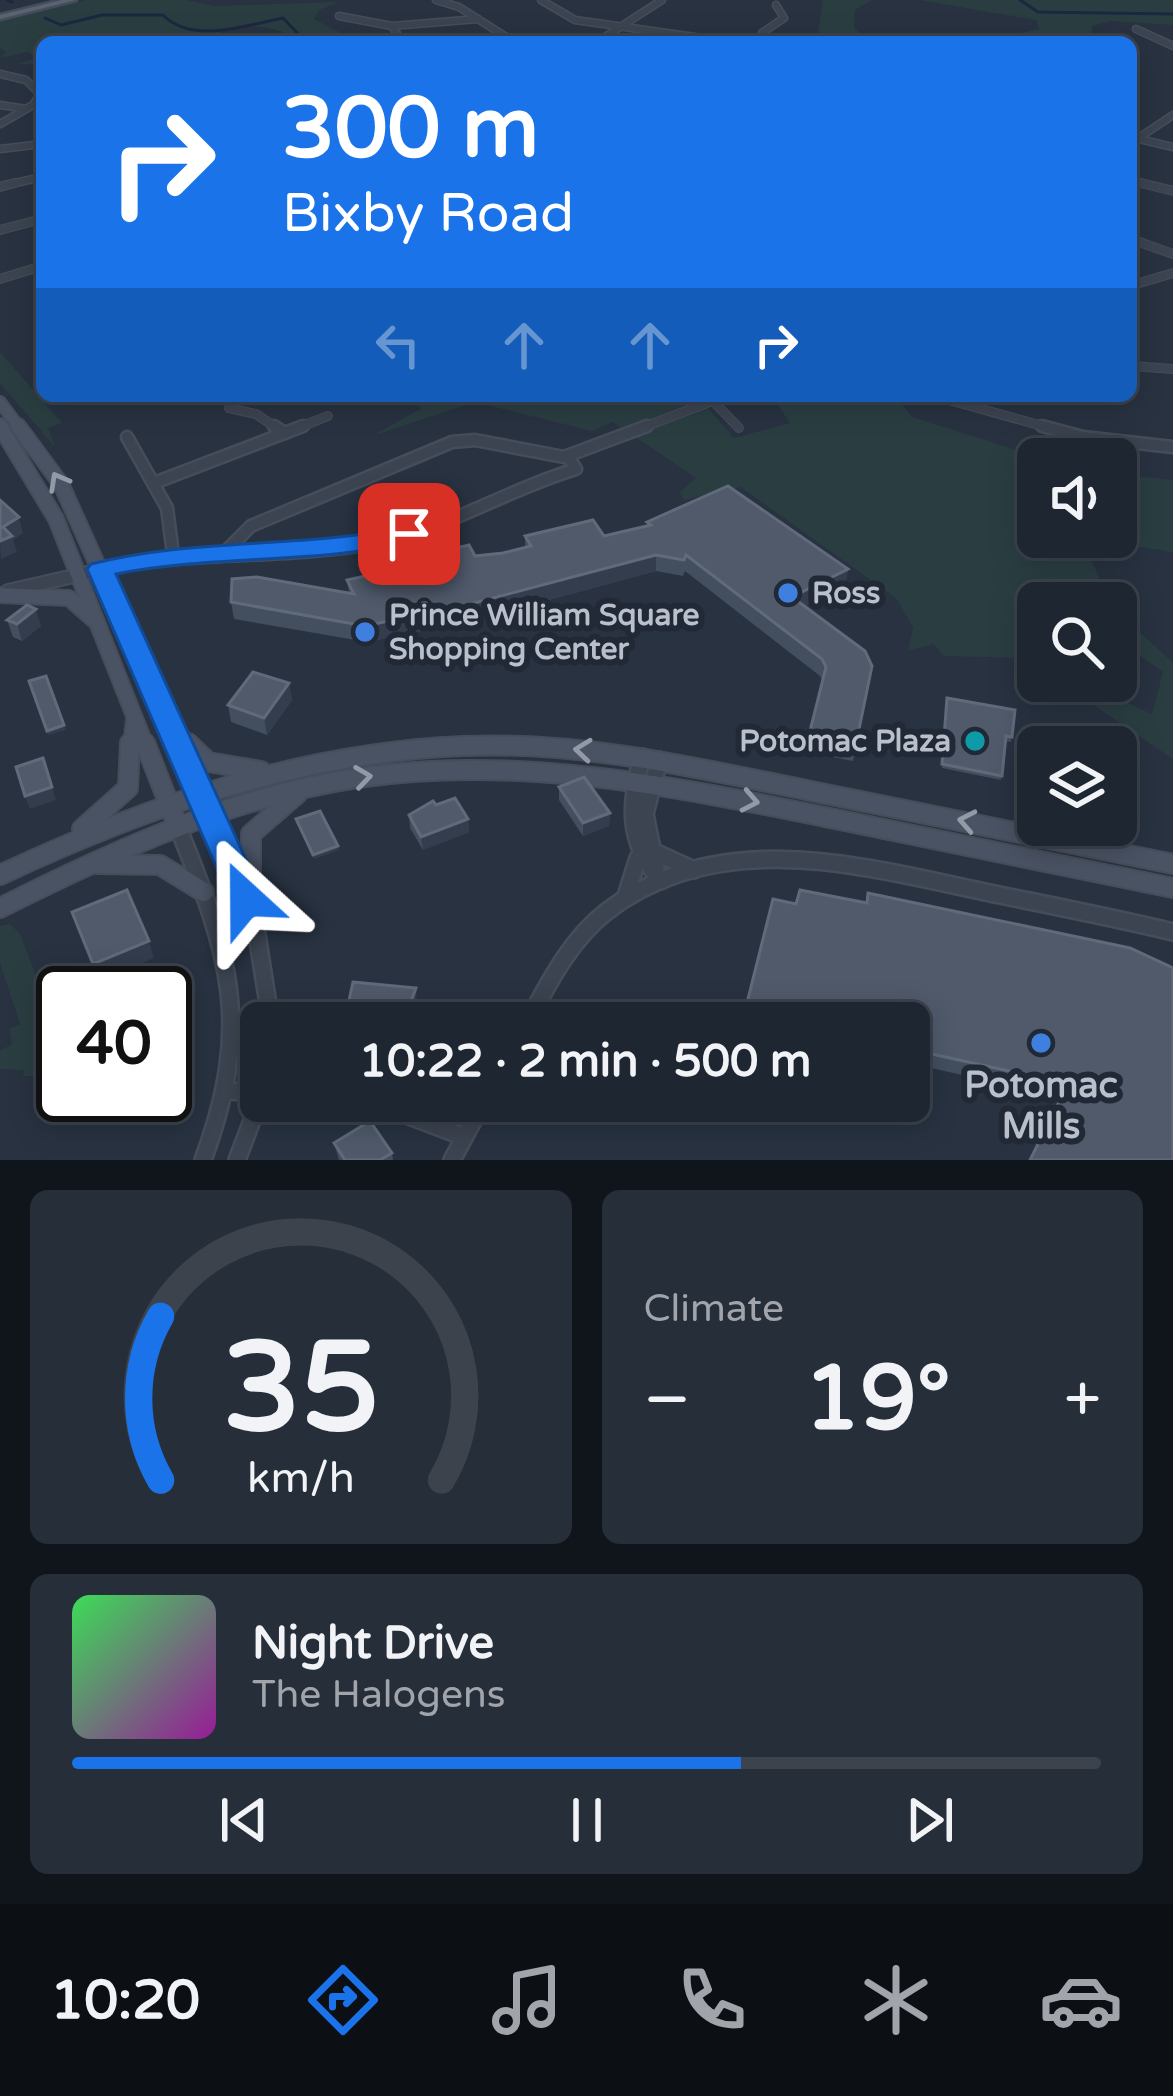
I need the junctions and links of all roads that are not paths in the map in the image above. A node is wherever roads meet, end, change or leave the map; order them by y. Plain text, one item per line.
1 (53, 0) edge
2 (72, 0) edge
3 (436, 0) edge
4 (541, 0) edge
5 (662, 0) edge
6 (776, 5) dead end
7 (0, 15) edge
8 (339, 16) dead end
9 (478, 19) junction
10 (392, 26) junction
11 (620, 28) junction
12 (1136, 29) dead end
13 (398, 36) edge
14 (498, 36) edge
15 (607, 36) edge
16 (683, 36) edge
17 (762, 36) edge
18 (1173, 43) edge
19 (0, 74) edge
20 (36, 88) edge
21 (36, 101) edge
22 (0, 105) edge
23 (28, 109) junction
24 (1173, 116) edge
25 (0, 124) edge
26 (1137, 136) edge
27 (1137, 139) edge
28 (36, 145) edge
29 (1173, 147) edge
30 (0, 149) edge
31 (36, 178) edge
32 (1137, 182) edge
33 (0, 187) edge
34 (1173, 191) edge
35 (36, 221) edge
36 (0, 230) edge
37 (1137, 241) edge
38 (1173, 254) edge
39 (36, 268) edge
40 (1173, 273) edge
41 (0, 279) edge
42 (1137, 285) edge
43 (1137, 366) edge
44 (1173, 369) edge
45 (0, 402) edge
46 (700, 402) edge
47 (714, 402) edge
48 (957, 402) edge
49 (229, 408) dead end
50 (328, 416) dead end
51 (0, 426) edge
52 (739, 428) dead end
53 (285, 433) junction
54 (128, 437) dead end
55 (1173, 447) edge
56 (568, 457) junction
57 (154, 483) junction
58 (226, 551) junction
59 (173, 554) junction
60 (100, 569) junction
61 (80, 575) junction
62 (0, 590) edge
63 (96, 622) junction
64 (134, 720) junction
65 (170, 728) junction
66 (651, 759) junction
67 (278, 772) junction
68 (644, 780) junction
69 (308, 787) junction
70 (199, 792) junction
71 (168, 802) junction
72 (209, 815) junction
73 (178, 826) junction
74 (62, 845) junction
75 (643, 854) junction
76 (1168, 862) edge
77 (87, 865) junction
78 (695, 870) junction
79 (0, 875) edge
80 (662, 881) junction
81 (1168, 887) edge
82 (204, 892) junction
83 (619, 903) junction
84 (0, 908) edge
85 (251, 910) junction
86 (1173, 932) edge
87 (269, 1002) edge
88 (540, 1002) edge
89 (226, 1090) junction
90 (240, 1092) edge
91 (251, 1122) edge
92 (425, 1122) edge
93 (472, 1122) edge
94 (464, 1137) junction
95 (203, 1160) edge
96 (237, 1160) edge
97 (452, 1160) edge

1 - 7 main road
2 - 7 main road
3 - 9 street
4 - 11 street
5 - 11 street
6 - 17 street
8 - 10 street
9 - 10 street
9 - 14 street
10 - 13 street
11 - 15 street
11 - 16 street
12 - 18 street
19 - 20 street
21 - 23 street
22 - 23 street
23 - 25 street
24 - 26 street
27 - 29 street
28 - 30 street
31 - 33 street
32 - 34 street
35 - 36 street
37 - 38 street
39 - 41 street
40 - 42 street
43 - 44 street
60 -> 45 main road
46 - 56 street
47 - 52 street
48 - 55 street
49 - 53 street
50 - 53 street
51 - 61 main road
53 - 57 street
54 - 57 street
56 - 58 street
56 - 58 street
57 - 59 street
58 - 59 street
59 - 60 street
60 - 61 street
60 - 65 main road
61 - 62 street
61 - 63 main road
62 - 63 main road
63 - 64 main road
64 - 71 main road
64 - 74 main road
65 - 67 main road
65 - 70 main road
66 -> 67 main road
66 - 68 street
76 -> 66 main road
67 - 70 main road
69 -> 68 main road
68 - 75 street
68 -> 81 main road
69 - 72 main road
69 - 85 main road
70 - 71 main road
70 - 72 main road
71 - 73 main road
71 - 74 main road
72 - 73 main road
72 - 85 street
73 - 77 main road
73 - 82 street
74 - 79 main road
75 - 78 street
75 - 80 street
75 - 83 street
76 - 81 main road
77 - 82 main road
77 - 84 main road
78 - 80 street
78 - 86 street
80 - 83 street
82 - 89 street
83 - 88 street
85 - 87 street
89 - 90 street
89 - 95 street
91 - 96 street
92 - 94 street
93 - 94 street
94 - 97 street

